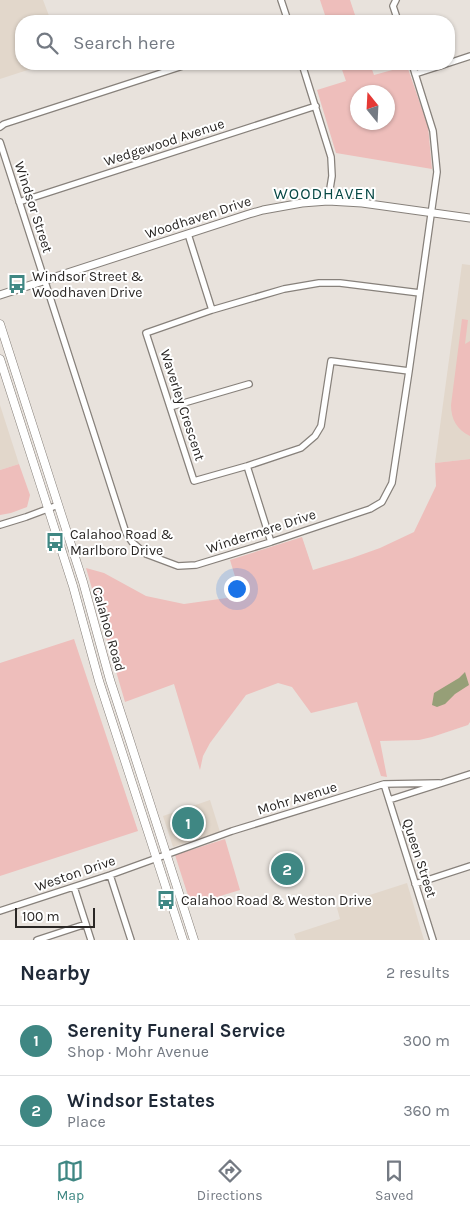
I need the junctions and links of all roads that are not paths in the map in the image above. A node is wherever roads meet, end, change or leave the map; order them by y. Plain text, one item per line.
1 (281, 0) edge
2 (396, 0) edge
3 (286, 15) edge
4 (396, 15) edge
5 (470, 56) edge
6 (455, 61) edge
7 (171, 70) edge
8 (304, 70) edge
9 (414, 70) edge
10 (427, 70) edge
11 (415, 74) junction
12 (316, 106) junction
13 (0, 127) edge
14 (0, 142) edge
15 (328, 201) junction
16 (19, 202) junction
17 (431, 212) junction
18 (470, 218) edge
19 (188, 234) junction
20 (44, 280) junction
21 (420, 293) junction
22 (0, 295) edge
23 (212, 310) junction
24 (0, 324) edge
25 (0, 359) edge
26 (409, 371) junction
27 (249, 384) dead end
28 (170, 407) junction
29 (247, 466) junction
30 (58, 505) junction
31 (48, 509) junction
32 (0, 525) edge
33 (271, 542) junction
34 (470, 774) edge
35 (384, 784) junction
36 (439, 784) junction
37 (389, 800) junction
38 (166, 854) junction
39 (157, 858) junction
40 (470, 866) edge
41 (110, 875) junction
42 (415, 884) junction
43 (74, 887) junction
44 (0, 911) edge
45 (86, 924) junction
46 (36, 940) edge
47 (91, 940) edge
48 (131, 940) edge
49 (183, 940) edge
50 (194, 940) edge
51 (433, 940) edge

1 - 3 street
2 - 4 street
5 - 6 street
7 - 13 street
8 - 12 street
9 - 11 street, Windermere Drive
10 - 11 street
11 - 17 street, Windermere Drive
12 - 15 street
12 - 16 street, Wedgewood Avenue
14 - 16 street, Windsor Street
15 - 17 street, Woodhaven Drive
15 - 19 street, Woodhaven Drive
16 - 20 street, Windsor Street
17 - 18 street, Woodhaven Drive
17 - 21 street, Windermere Drive
19 - 20 street, Woodhaven Drive
19 - 23 street
20 - 22 street, Woodhaven Drive
20 - 33 street, Windermere Drive
21 - 23 street, Waverley Crescent
21 - 26 street, Windermere Drive
23 - 28 street, Waverley Crescent
24 - 30 main road, Calahoo Road
25 - 31 main road, Calahoo Road
26 - 29 street, Waverley Crescent
26 - 33 street, Windermere Drive
27 - 28 street
28 - 29 street, Waverley Crescent
29 - 33 street
30 - 31 street
30 - 38 main road, Calahoo Road
31 - 32 street
31 - 39 main road, Calahoo Road
34 - 36 street, Mohr Avenue
35 - 36 street, Mohr Avenue
35 - 37 street, Queen Street
35 - 38 street, Mohr Avenue
36 - 37 street, Mohr Avenue
37 - 42 street, Queen Street
38 - 39 street, Weston Drive
38 - 50 main road, Calahoo Road
39 - 41 street, Weston Drive
39 - 49 main road, Calahoo Road
40 - 42 street
41 - 43 street, Weston Drive
41 - 48 street
42 - 51 street, Queen Street
43 - 44 street, Weston Drive
43 - 45 street
45 - 46 street
45 - 47 street

